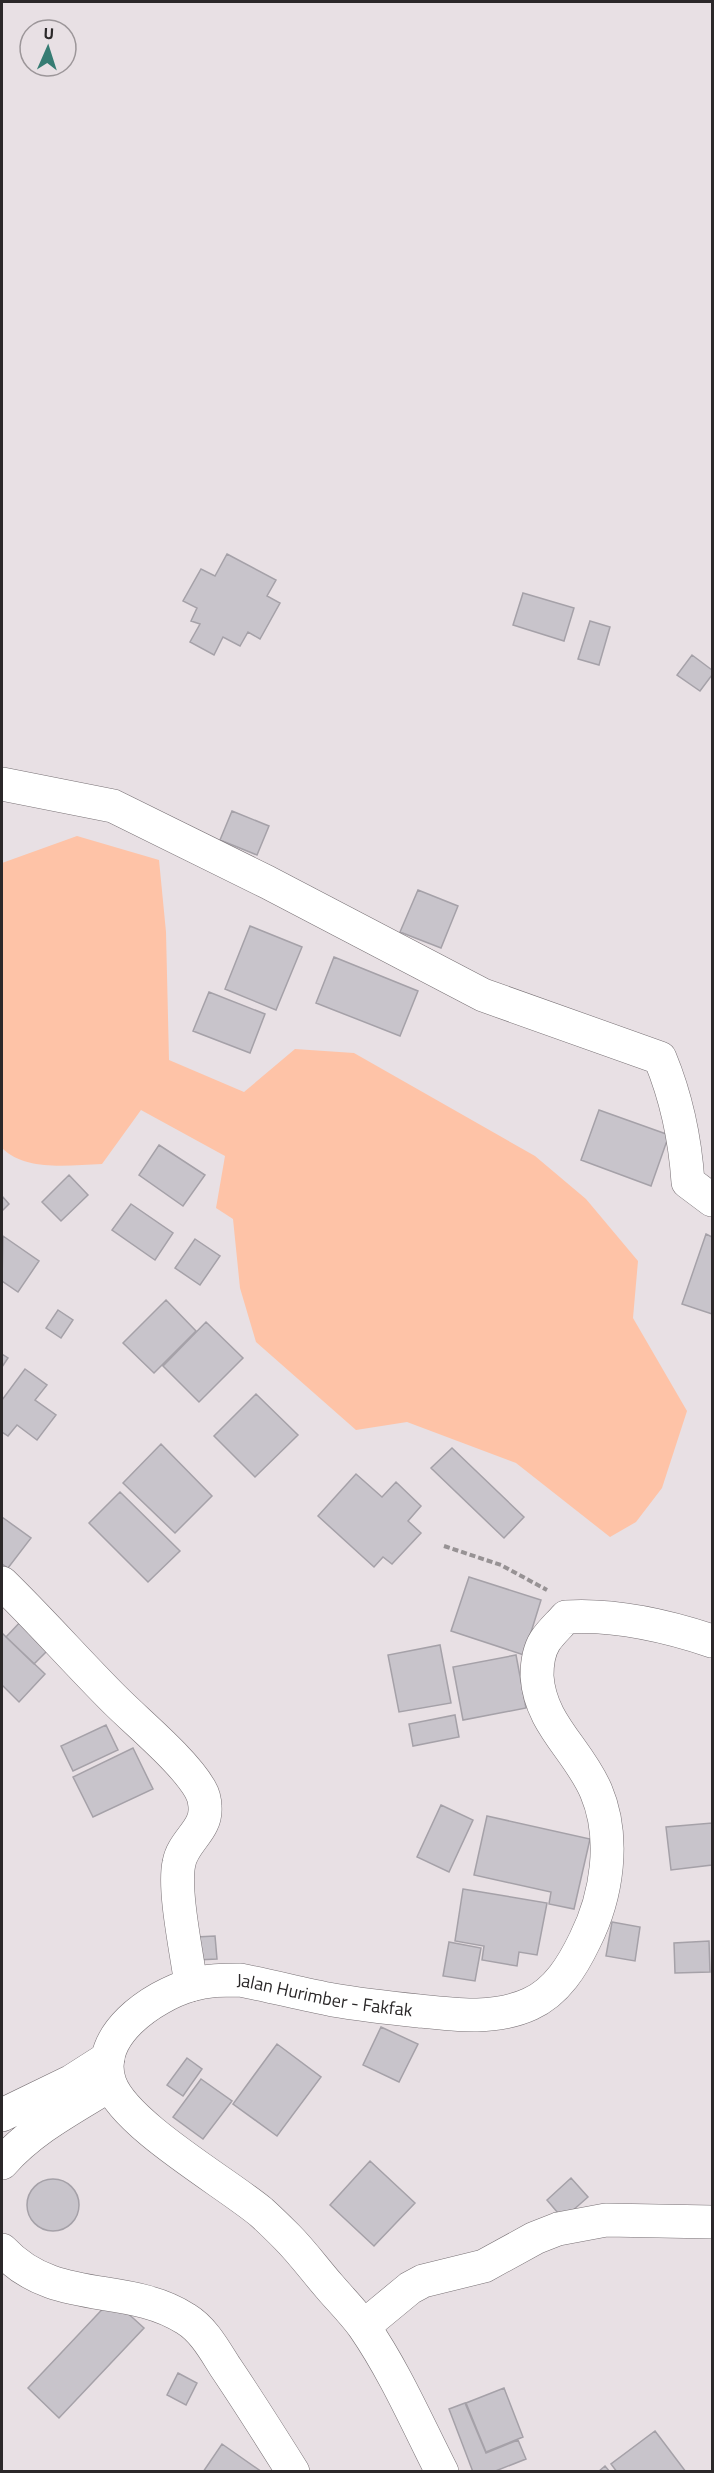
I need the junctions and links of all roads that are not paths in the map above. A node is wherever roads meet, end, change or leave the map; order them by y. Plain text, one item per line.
1 (2, 784) edge
2 (712, 1200) edge
3 (2, 1583) edge
4 (712, 1641) edge
5 (191, 1984) junction
6 (109, 2072) junction
7 (2, 2115) edge
8 (2, 2163) edge
9 (712, 2222) edge
10 (2, 2250) edge
11 (364, 2326) junction
12 (293, 2472) edge
13 (441, 2472) edge

1 - 2 street
3 - 5 street
4 - 5 street, Jalan Hurimber - Fakfak
5 - 6 street, Jalan Hurimber - Fakfak
6 - 7 street
6 - 8 street
6 - 11 street
9 - 11 street
10 - 12 street
11 - 13 street

